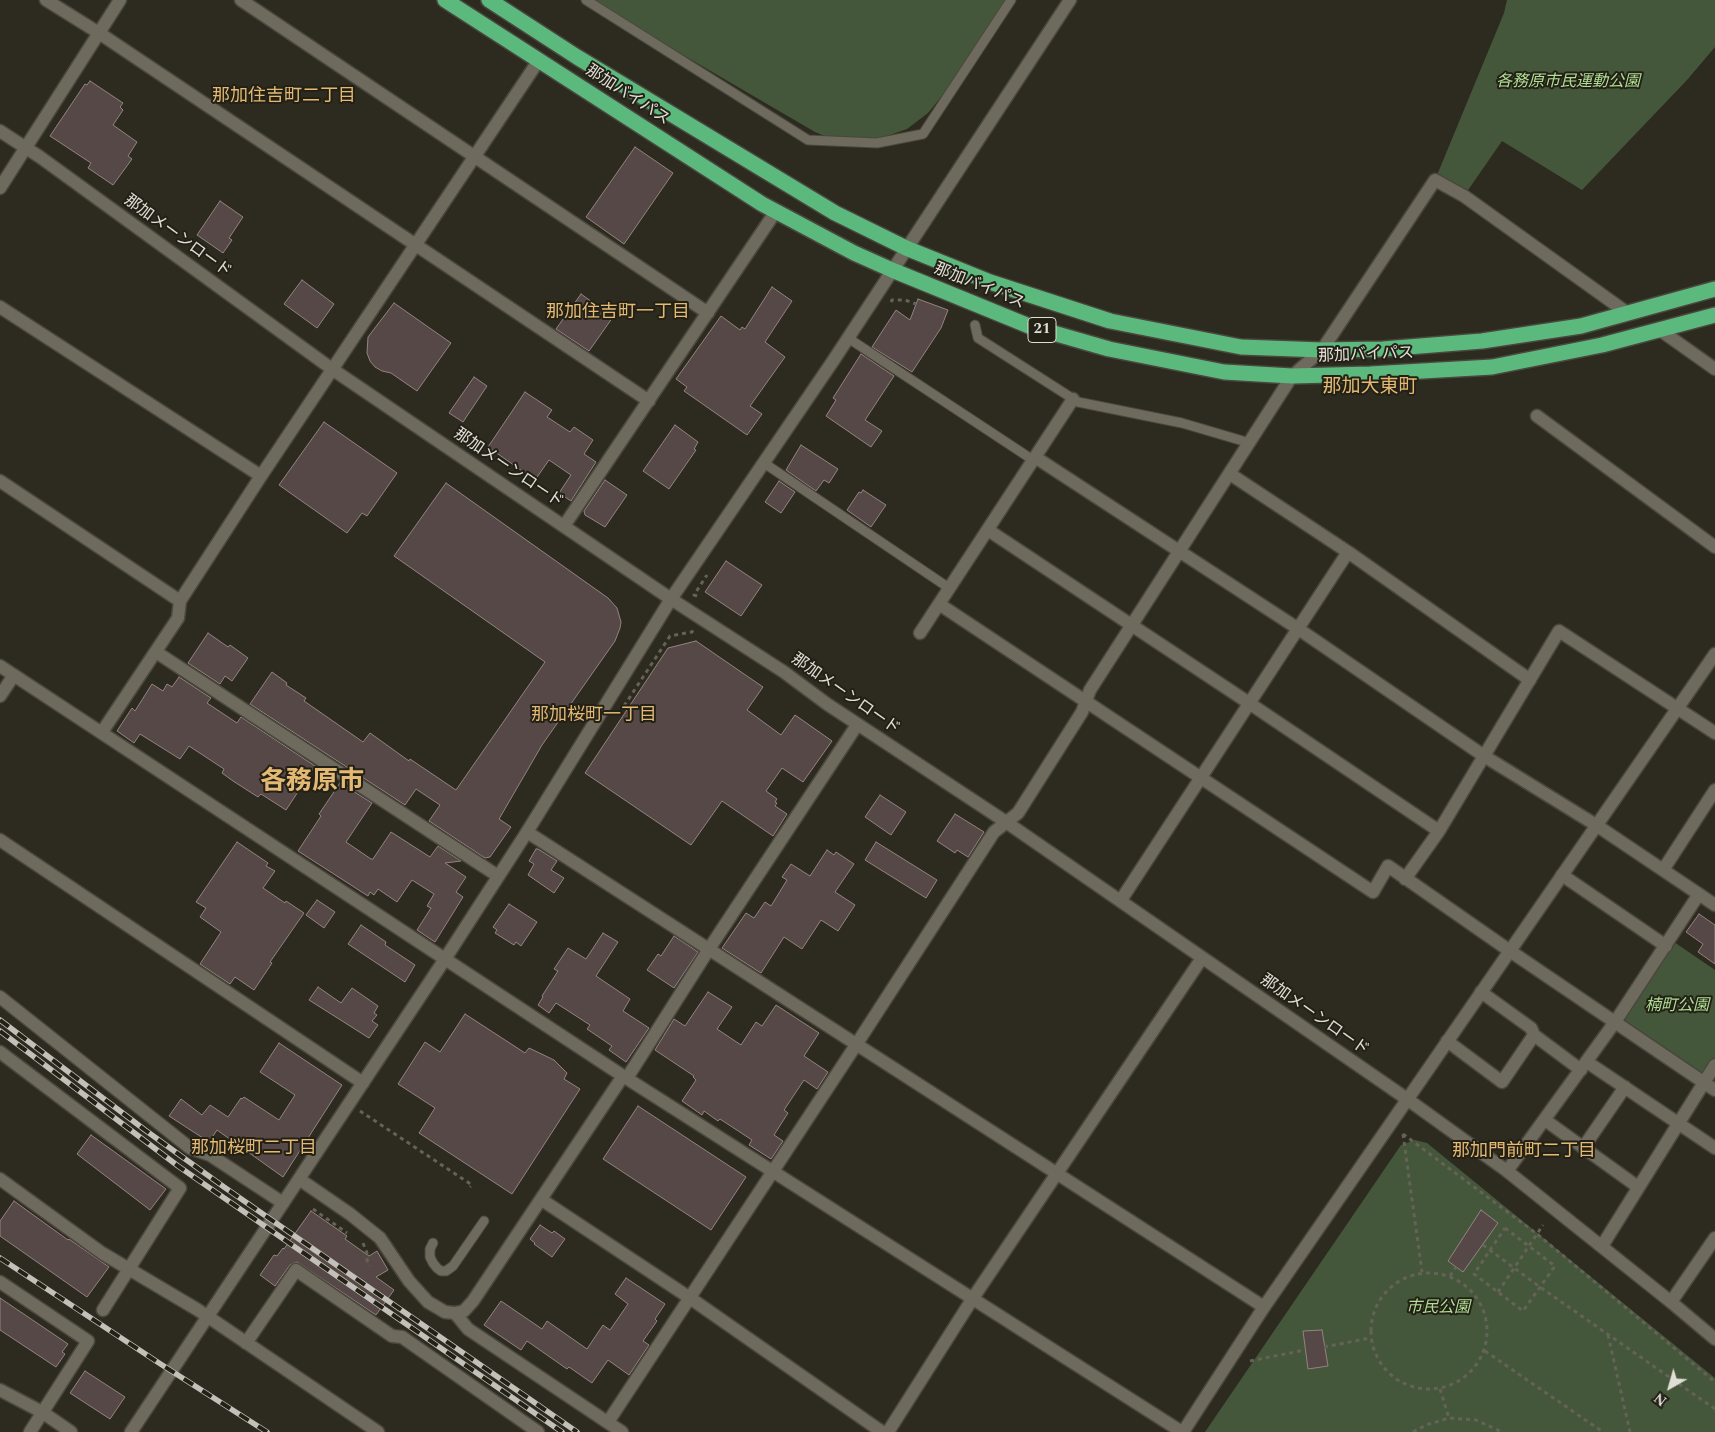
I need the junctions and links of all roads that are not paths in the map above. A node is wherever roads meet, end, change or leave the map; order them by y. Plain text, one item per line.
1 (46, 0) edge
2 (120, 0) edge
3 (241, 0) edge
4 (445, 0) edge
5 (489, 0) edge
6 (586, 0) edge
7 (1011, 0) edge
8 (1070, 0) edge
9 (98, 33) junction
10 (540, 60) junction
11 (0, 131) edge
12 (26, 148) junction
13 (475, 157) junction
14 (0, 188) edge
15 (776, 211) junction
16 (415, 245) junction
17 (906, 248) junction
18 (892, 270) junction
19 (1715, 288) edge
20 (0, 307) edge
21 (1626, 312) junction
22 (708, 313) junction
23 (1715, 315) edge
24 (975, 325) dead end
25 (1660, 330) junction
26 (848, 338) junction
27 (1322, 350) junction
28 (332, 369) junction
29 (1715, 369) edge
30 (1292, 376) junction
31 (1073, 399) junction
32 (649, 401) junction
33 (1538, 416) dead end
34 (1250, 443) junction
35 (1034, 458) junction
36 (764, 463) junction
37 (1230, 474) junction
38 (261, 476) junction
39 (0, 481) edge
40 (564, 526) junction
41 (988, 530) junction
42 (1715, 547) edge
43 (1180, 552) junction
44 (1348, 552) junction
45 (950, 588) junction
46 (671, 599) junction
47 (180, 601) junction
48 (939, 604) junction
49 (1132, 626) junction
50 (1298, 628) junction
51 (920, 633) dead end
52 (156, 652) junction
53 (1715, 654) edge
54 (0, 666) edge
55 (14, 676) junction
56 (1530, 680) junction
57 (0, 696) edge
58 (1086, 701) junction
59 (1249, 702) junction
60 (1678, 708) junction
61 (857, 724) junction
62 (102, 732) junction
63 (1715, 733) edge
64 (1484, 756) junction
65 (1201, 777) junction
66 (1715, 790) edge
67 (1006, 822) junction
68 (1596, 825) junction
69 (1439, 831) junction
70 (527, 832) junction
71 (0, 840) edge
72 (1662, 870) junction
73 (1562, 875) junction
74 (498, 876) junction
75 (1405, 878) junction
76 (1699, 894) junction
77 (1120, 900) junction
78 (1715, 905) edge
79 (1666, 946) junction
80 (709, 949) junction
81 (1510, 951) junction
82 (445, 958) junction
83 (1202, 958) junction
84 (1481, 992) junction
85 (0, 997) edge
86 (1615, 1022) junction
87 (1534, 1035) junction
88 (1447, 1041) junction
89 (856, 1045) junction
90 (0, 1052) edge
91 (1715, 1065) edge
92 (1584, 1066) junction
93 (625, 1077) junction
94 (1704, 1082) junction
95 (363, 1083) junction
96 (1624, 1087) junction
97 (1715, 1090) edge
98 (1407, 1100) junction
99 (1545, 1120) junction
100 (1678, 1123) junction
101 (1583, 1148) junction
102 (1715, 1148) edge
103 (774, 1171) junction
104 (1507, 1171) junction
105 (1057, 1173) junction
106 (0, 1179) edge
107 (299, 1179) junction
108 (1638, 1187) junction
109 (542, 1200) junction
110 (283, 1203) junction
111 (484, 1221) dead end
112 (1715, 1238) edge
113 (433, 1243) dead end
114 (1602, 1246) junction
115 (129, 1268) junction
116 (0, 1282) edge
117 (690, 1298) junction
118 (972, 1298) junction
119 (1671, 1302) junction
120 (1264, 1307) junction
121 (103, 1310) dead end
122 (455, 1313) junction
123 (208, 1317) junction
124 (1715, 1340) edge
125 (246, 1343) junction
126 (0, 1390) edge
127 (42, 1412) junction
128 (608, 1422) junction
129 (30, 1432) edge
130 (71, 1432) edge
131 (131, 1432) edge
132 (378, 1432) edge
133 (538, 1432) edge
134 (622, 1432) edge
135 (882, 1432) edge
136 (888, 1432) edge
137 (1182, 1432) edge

1 - 9 street
2 - 9 street
3 - 13 street
4 - 10 highway, 那加バイパス / 21
5 - 17 highway, 那加バイパス / 21
6 - 7 lane
8 - 17 street
9 - 12 street
9 - 16 street
10 - 13 street
10 - 15 highway, 那加バイパス / 21
11 - 12 street, 那加メーンロード
12 - 14 street
12 - 28 street, 那加メーンロード
13 - 16 street
13 - 22 street
15 - 18 highway, 那加バイパス / 21
15 - 22 street
16 - 28 street
16 - 32 street
17 - 18 street
17 - 27 highway, 那加バイパス / 21
18 - 26 street
18 - 30 highway, 那加バイパス / 21
19 - 21 highway, 那加バイパス / 21
20 - 38 street
21 - 27 highway, 那加バイパス / 21
21 - 27 street
22 - 32 street
23 - 25 highway, 那加バイパス / 21
24 - 31 lane
25 - 29 street
25 - 30 highway, 那加バイパス / 21
26 - 35 lane
26 - 36 street
27 - 30 street
28 - 38 street
28 - 40 street, 那加メーンロード
30 - 34 street
31 - 34 lane
31 - 35 street
32 - 40 street
33 - 42 street
34 - 37 street
35 - 41 street
35 - 43 street
36 - 45 lane
36 - 46 street
37 - 43 street
37 - 44 street
38 - 47 street
39 - 47 street
40 - 46 street, 那加メーンロード
41 - 45 street
41 - 49 street
43 - 49 street
43 - 50 street
44 - 50 street
44 - 56 street
45 - 48 street
46 - 61 street, 那加メーンロード
46 - 70 street
47 - 52 street
48 - 51 street
48 - 58 street
49 - 58 street
49 - 59 street
50 - 59 street
50 - 64 street
52 - 62 street
52 - 74 street
53 - 60 street
54 - 55 street
55 - 57 street
55 - 62 street
56 - 60 street
56 - 64 street
58 - 65 street
58 - 67 street
59 - 65 street
59 - 69 street
60 - 63 street
60 - 68 street
61 - 67 street, 那加メーンロード
61 - 80 street
62 - 82 street
64 - 68 street
64 - 69 street
65 - 75 street
65 - 77 street
66 - 72 street
67 - 77 street, 那加メーンロード
67 - 89 street
68 - 72 street
68 - 73 street
69 - 75 street
70 - 74 street
70 - 80 street
71 - 95 street
72 - 76 street
73 - 79 street
73 - 81 street
74 - 82 street
75 - 81 street
76 - 78 street
76 - 79 street
77 - 83 street, 那加メーンロード
79 - 86 street
80 - 89 street
80 - 93 street
81 - 84 street
81 - 86 street
82 - 93 street
82 - 95 street
83 - 98 street, 那加メーンロード
83 - 105 street
84 - 87 street
84 - 88 street
85 - 110 street
86 - 92 street
86 - 94 street
87 - 88 street
87 - 92 street
88 - 98 street
89 - 103 street
89 - 105 street
90 - 115 street
91 - 94 street
92 - 96 street
92 - 99 street
93 - 103 street
93 - 109 street
94 - 97 street
94 - 100 street
95 - 107 street
96 - 100 street
96 - 101 street
98 - 104 street, 那加メーンロード
98 - 120 street
99 - 101 street
99 - 104 street
100 - 102 street
100 - 108 street
101 - 108 street
103 - 117 street
103 - 118 street
104 - 114 street, 那加メーンロード
105 - 118 street
105 - 120 street
106 - 115 street
107 - 110 street
107 - 122 street
108 - 114 street
109 - 117 street
109 - 122 street
110 - 123 street
111 - 113 lane
112 - 119 street
114 - 119 street
115 - 121 street
115 - 123 street
116 - 127 street
117 - 128 street
117 - 135 street
118 - 136 street
118 - 137 street
119 - 124 street
120 - 137 street
122 - 128 street
123 - 125 street
123 - 131 street
125 - 132 street
125 - 133 street
126 - 127 street
127 - 129 street
127 - 130 street
128 - 134 street

